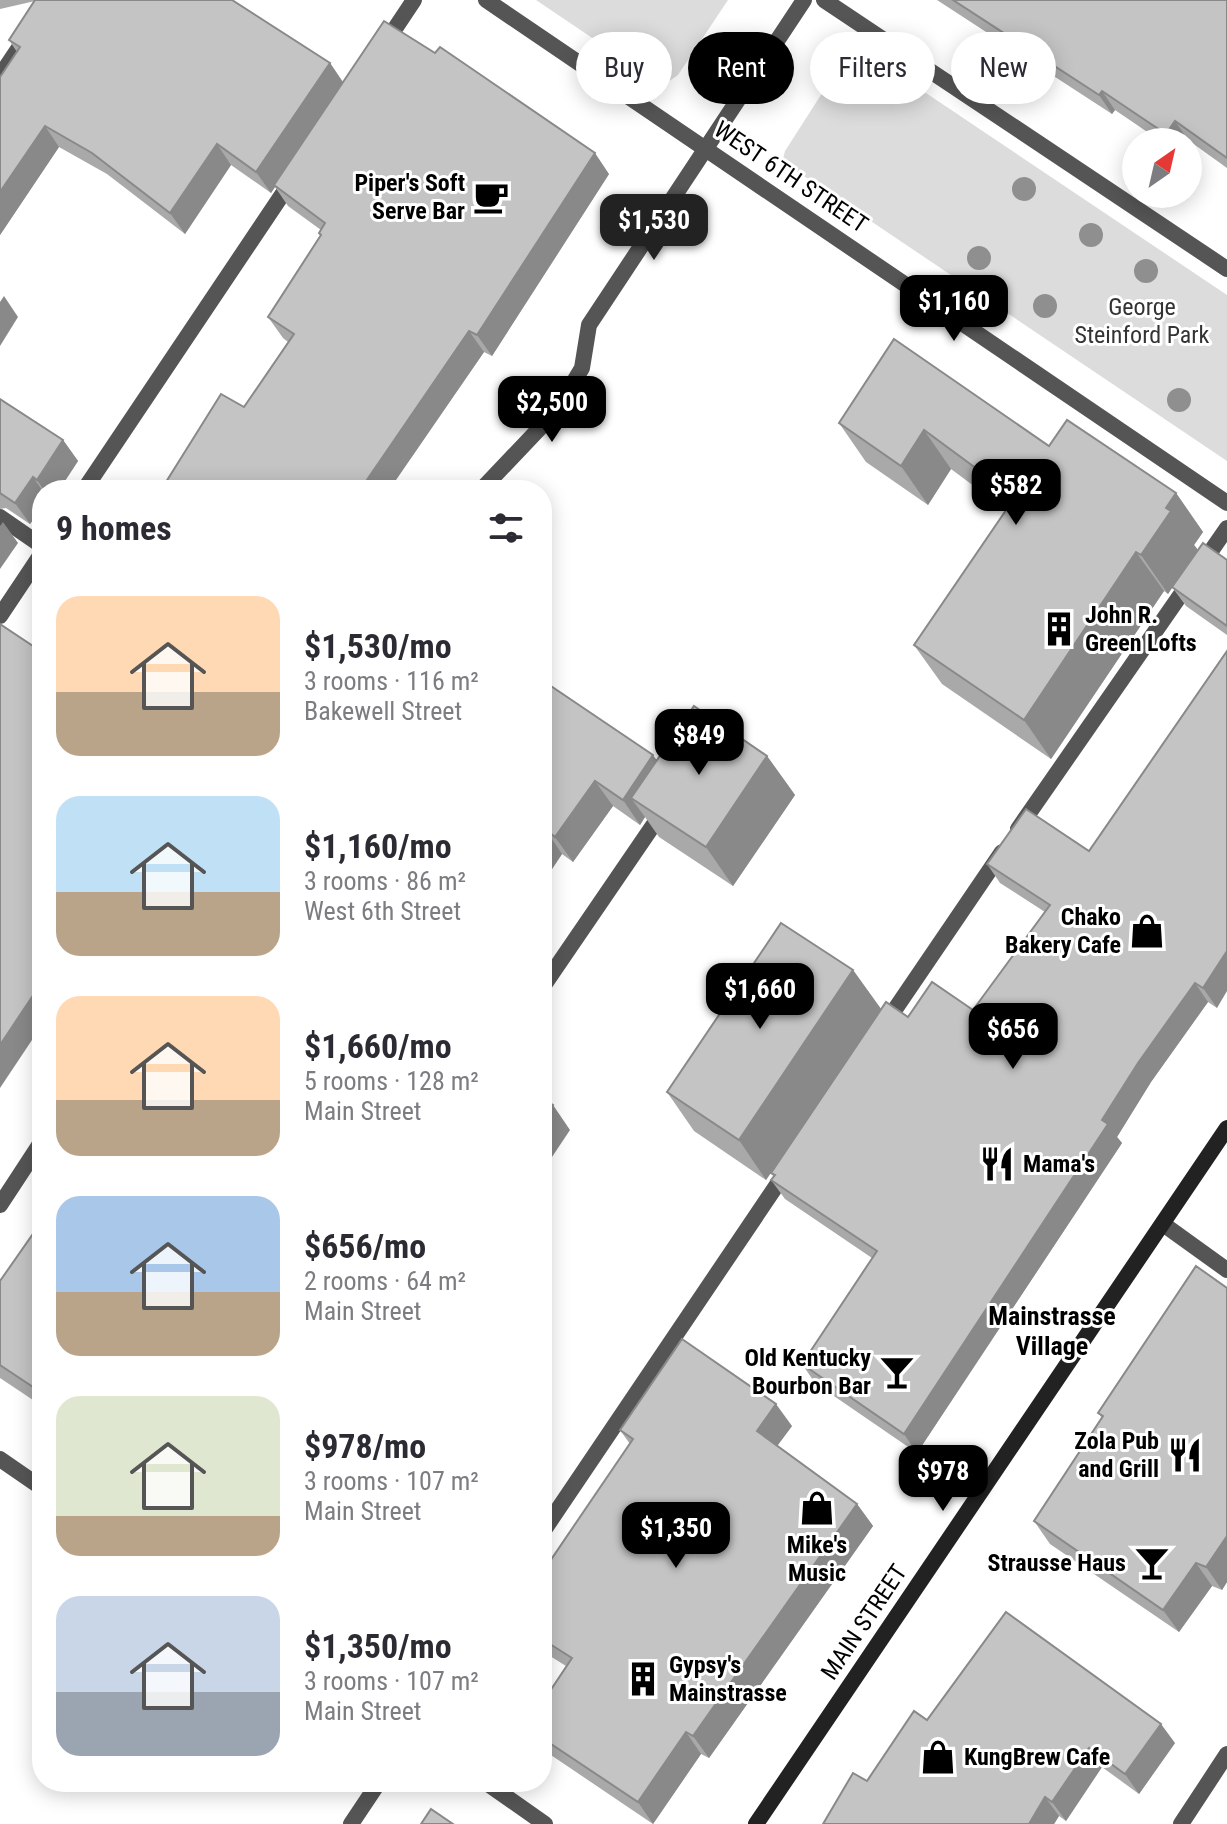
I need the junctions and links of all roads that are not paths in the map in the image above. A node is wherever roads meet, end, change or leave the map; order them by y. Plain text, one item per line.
1 (51, 0) edge
2 (414, 0) edge
3 (486, 0) edge
4 (804, 0) edge
5 (824, 0) edge
6 (375, 58) edge
7 (0, 76) edge
8 (705, 147) junction
9 (304, 163) edge
10 (1227, 269) edge
11 (91, 480) edge
12 (490, 480) edge
13 (1227, 503) edge
14 (0, 517) edge
15 (1227, 528) edge
16 (32, 539) edge
17 (32, 568) edge
18 (0, 616) edge
19 (675, 795) edge
20 (552, 973) edge
21 (873, 1042) edge
22 (1227, 1128) edge
23 (32, 1156) edge
24 (793, 1161) edge
25 (0, 1205) edge
26 (1163, 1224) junction
27 (1227, 1270) edge
28 (0, 1459) edge
29 (32, 1481) edge
30 (552, 1518) edge
31 (1227, 1754) edge
32 (372, 1792) edge
33 (499, 1792) edge
34 (351, 1824) edge
35 (545, 1824) edge
36 (756, 1824) edge
37 (1181, 1824) edge

1 - 7 street
2 - 6 street
3 - 8 street, WEST 6TH STREET
4 - 8 street
5 - 10 street
8 - 12 street
8 - 13 street, WEST 6TH STREET
9 - 11 street
14 - 16 street
15 - 21 street
17 - 18 street
19 - 20 street
22 - 26 main road, MAIN STREET
23 - 25 street
24 - 30 street
26 - 27 street
26 - 36 main road, MAIN STREET
28 - 29 street
31 - 37 street
32 - 34 street
33 - 35 street

